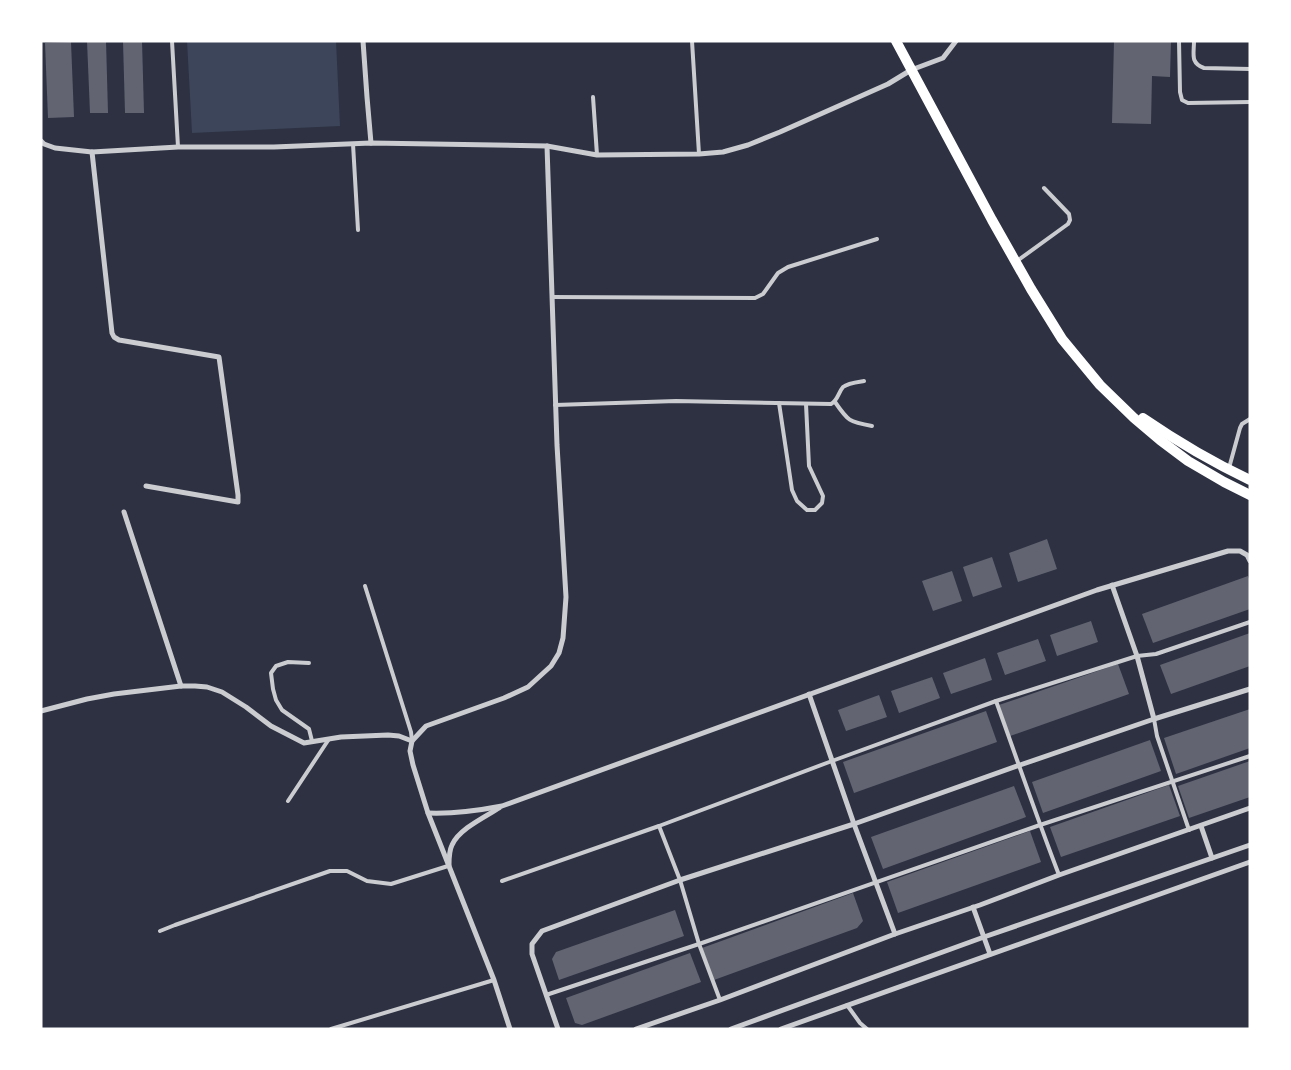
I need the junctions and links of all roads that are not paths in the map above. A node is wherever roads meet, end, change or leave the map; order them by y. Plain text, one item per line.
1 (172, 41) edge
2 (363, 41) edge
3 (692, 41) edge
4 (896, 41) edge
5 (956, 41) edge
6 (1179, 41) edge
7 (1194, 41) edge
8 (1250, 69) edge
9 (911, 70) junction
10 (593, 97) dead end
11 (1250, 102) edge
12 (42, 143) edge
13 (371, 143) junction
14 (353, 144) junction
15 (547, 146) junction
16 (178, 147) junction
17 (92, 152) junction
18 (699, 154) junction
19 (597, 155) junction
20 (1044, 188) dead end
21 (358, 230) dead end
22 (877, 239) dead end
23 (1016, 262) junction
24 (552, 297) junction
25 (864, 381) dead end
26 (1114, 398) junction
27 (835, 402) junction
28 (779, 403) junction
29 (806, 404) junction
30 (555, 405) junction
31 (1250, 419) edge
32 (872, 426) dead end
33 (1228, 470) junction
34 (1250, 480) edge
35 (146, 486) dead end
36 (1250, 495) edge
37 (124, 512) dead end
38 (1250, 561) edge
39 (1112, 585) junction
40 (365, 586) dead end
41 (1250, 622) edge
42 (1137, 656) junction
43 (309, 663) dead end
44 (181, 686) junction
45 (1250, 690) edge
46 (809, 694) junction
47 (996, 701) junction
48 (41, 711) edge
49 (1154, 719) junction
50 (329, 738) junction
51 (312, 741) junction
52 (412, 741) junction
53 (1250, 756) edge
54 (832, 760) junction
55 (1020, 765) junction
56 (1173, 781) junction
57 (288, 801) dead end
58 (502, 806) junction
59 (1250, 808) edge
60 (428, 813) junction
61 (854, 824) junction
62 (1040, 825) junction
63 (659, 826) junction
64 (1201, 826) junction
65 (1189, 830) junction
66 (1250, 845) edge
67 (1212, 858) junction
68 (1250, 862) edge
69 (448, 866) junction
70 (1059, 875) junction
71 (680, 880) junction
72 (502, 881) dead end
73 (875, 883) junction
74 (973, 907) junction
75 (160, 931) dead end
76 (895, 934) junction
77 (984, 937) junction
78 (699, 944) junction
79 (990, 954) junction
80 (494, 980) junction
81 (546, 995) junction
82 (720, 1000) junction
83 (847, 1005) junction
84 (653, 1022) junction
85 (331, 1029) edge
86 (510, 1029) edge
87 (558, 1029) edge
88 (636, 1029) edge
89 (656, 1029) edge
90 (731, 1029) edge
91 (781, 1029) edge
92 (867, 1029) edge

1 - 16 lane
2 - 13 street
3 - 18 lane
4 - 9 main road
5 - 9 street
6 - 11 lane
7 - 8 lane
9 - 18 street
9 - 23 main road
10 - 19 lane
12 - 17 street
13 - 14 street
13 - 15 street
14 - 16 street
14 - 21 lane
15 - 19 street
15 - 24 street
16 - 17 street
17 - 35 street
18 - 19 street
20 - 23 lane
22 - 24 lane
23 - 26 main road
24 - 30 street
25 - 27 lane
26 - 33 main road
26 - 36 main road
27 - 29 lane
27 - 32 lane
28 - 29 lane
28 - 29 lane
28 - 30 lane
30 - 52 street
31 - 33 lane
33 - 34 main road
37 - 44 street
38 - 39 street
39 - 42 street
39 - 46 street
40 - 52 lane
41 - 42 lane
42 - 47 lane
42 - 49 street
43 - 51 lane
44 - 48 street
44 - 51 street
45 - 49 street
46 - 54 street
46 - 58 street
47 - 54 lane
47 - 55 lane
49 - 55 street
49 - 56 lane
50 - 51 street
50 - 52 street
50 - 57 lane
52 - 60 street
53 - 56 lane
54 - 61 street
54 - 63 lane
55 - 61 street
55 - 62 lane
56 - 62 lane
56 - 65 lane
58 - 60 street
58 - 69 street
59 - 64 street
60 - 69 street
61 - 71 street
61 - 73 street
62 - 70 lane
62 - 73 lane
63 - 71 lane
63 - 72 lane
64 - 65 street
64 - 67 street
65 - 70 street
66 - 67 street
67 - 77 street
68 - 79 street
69 - 75 lane
69 - 80 street
70 - 74 street
71 - 78 lane
71 - 81 street
73 - 76 street
73 - 78 lane
74 - 76 street
74 - 77 street
76 - 82 street
77 - 79 street
77 - 90 street
78 - 81 lane
78 - 82 lane
79 - 83 street
80 - 85 lane
80 - 86 street
81 - 87 street
82 - 84 street
83 - 91 street
83 - 92 lane
84 - 88 street
84 - 89 street

